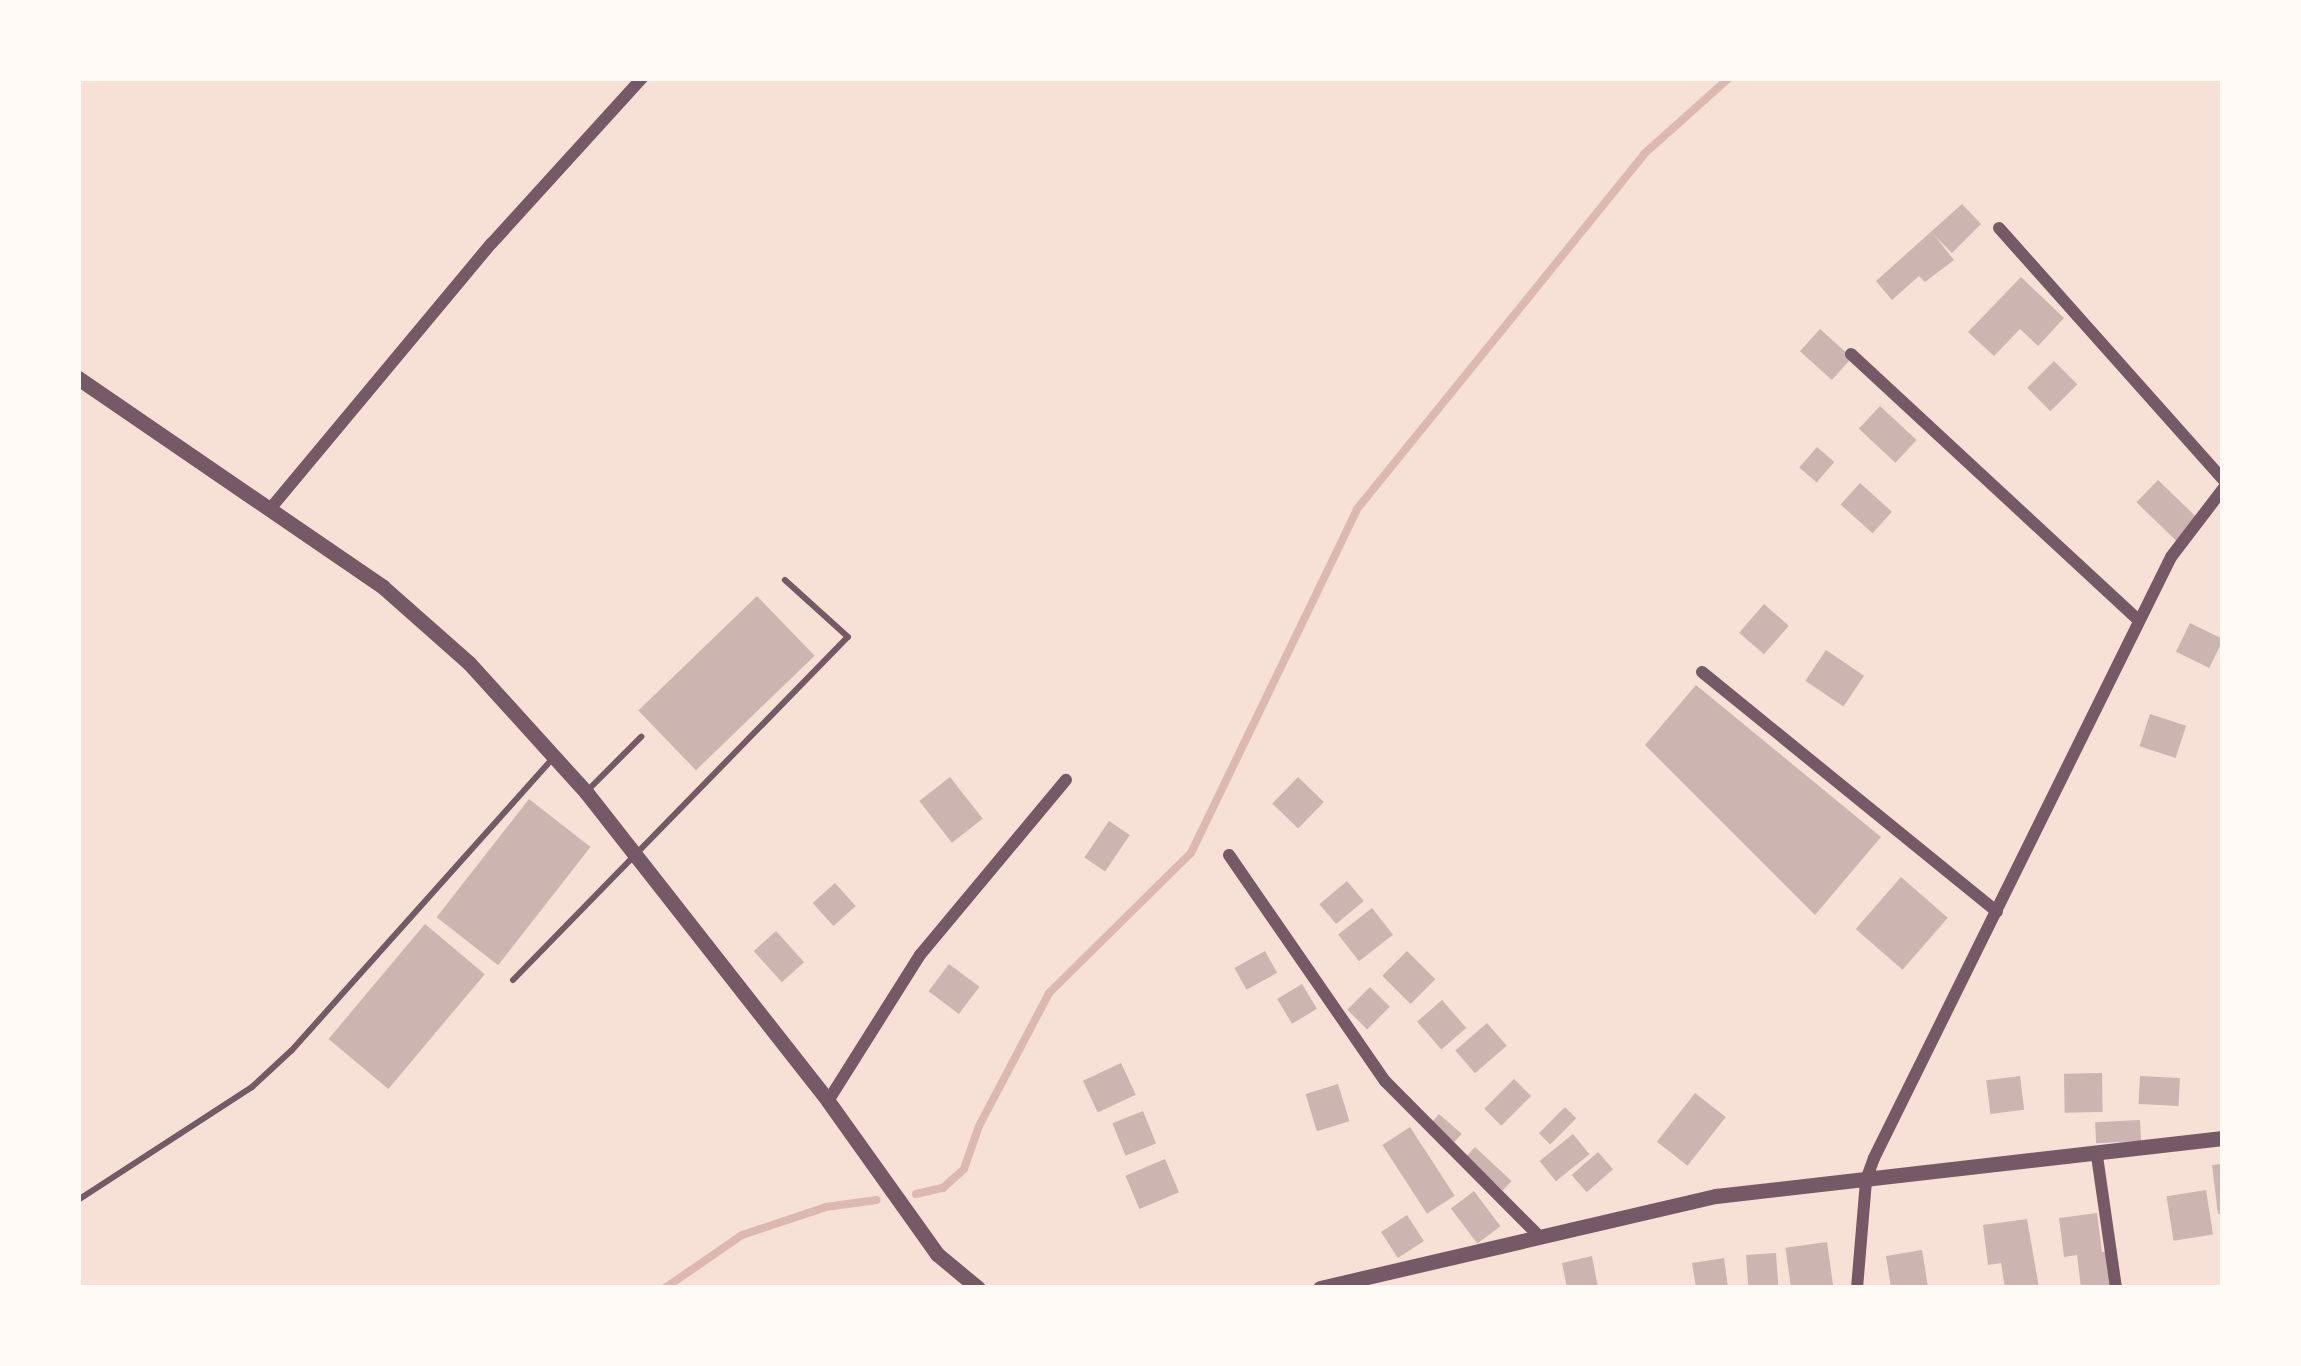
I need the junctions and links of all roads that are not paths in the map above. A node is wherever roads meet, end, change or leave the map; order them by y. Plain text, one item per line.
1 (642, 78) edge
2 (2000, 228) dead end
3 (1851, 354) dead end
4 (78, 379) edge
5 (2223, 478) edge
6 (2223, 489) edge
7 (270, 509) junction
8 (784, 580) dead end
9 (2138, 620) junction
10 (1702, 672) dead end
11 (640, 737) dead end
12 (555, 756) junction
13 (1066, 779) dead end
14 (586, 792) junction
15 (633, 855) junction
16 (1229, 855) dead end
17 (1997, 912) junction
18 (513, 980) dead end
19 (828, 1101) junction
20 (2223, 1138) edge
21 (2097, 1156) junction
22 (1866, 1180) junction
23 (78, 1200) edge
24 (1536, 1233) junction
25 (977, 1288) edge
26 (1321, 1288) edge
27 (1857, 1288) edge
28 (2116, 1288) edge

1 - 7 street
2 - 5 street
3 - 9 street
4 - 7 street
6 - 9 street
7 - 12 street
8 - 15 lane
9 - 17 street
10 - 17 street
11 - 14 lane
12 - 14 street
12 - 23 lane
13 - 19 street
14 - 15 street
15 - 18 lane
15 - 19 street
16 - 24 street
17 - 22 street
19 - 25 street
20 - 21 street
21 - 22 street
21 - 28 street
22 - 24 street
22 - 27 street
24 - 26 street

